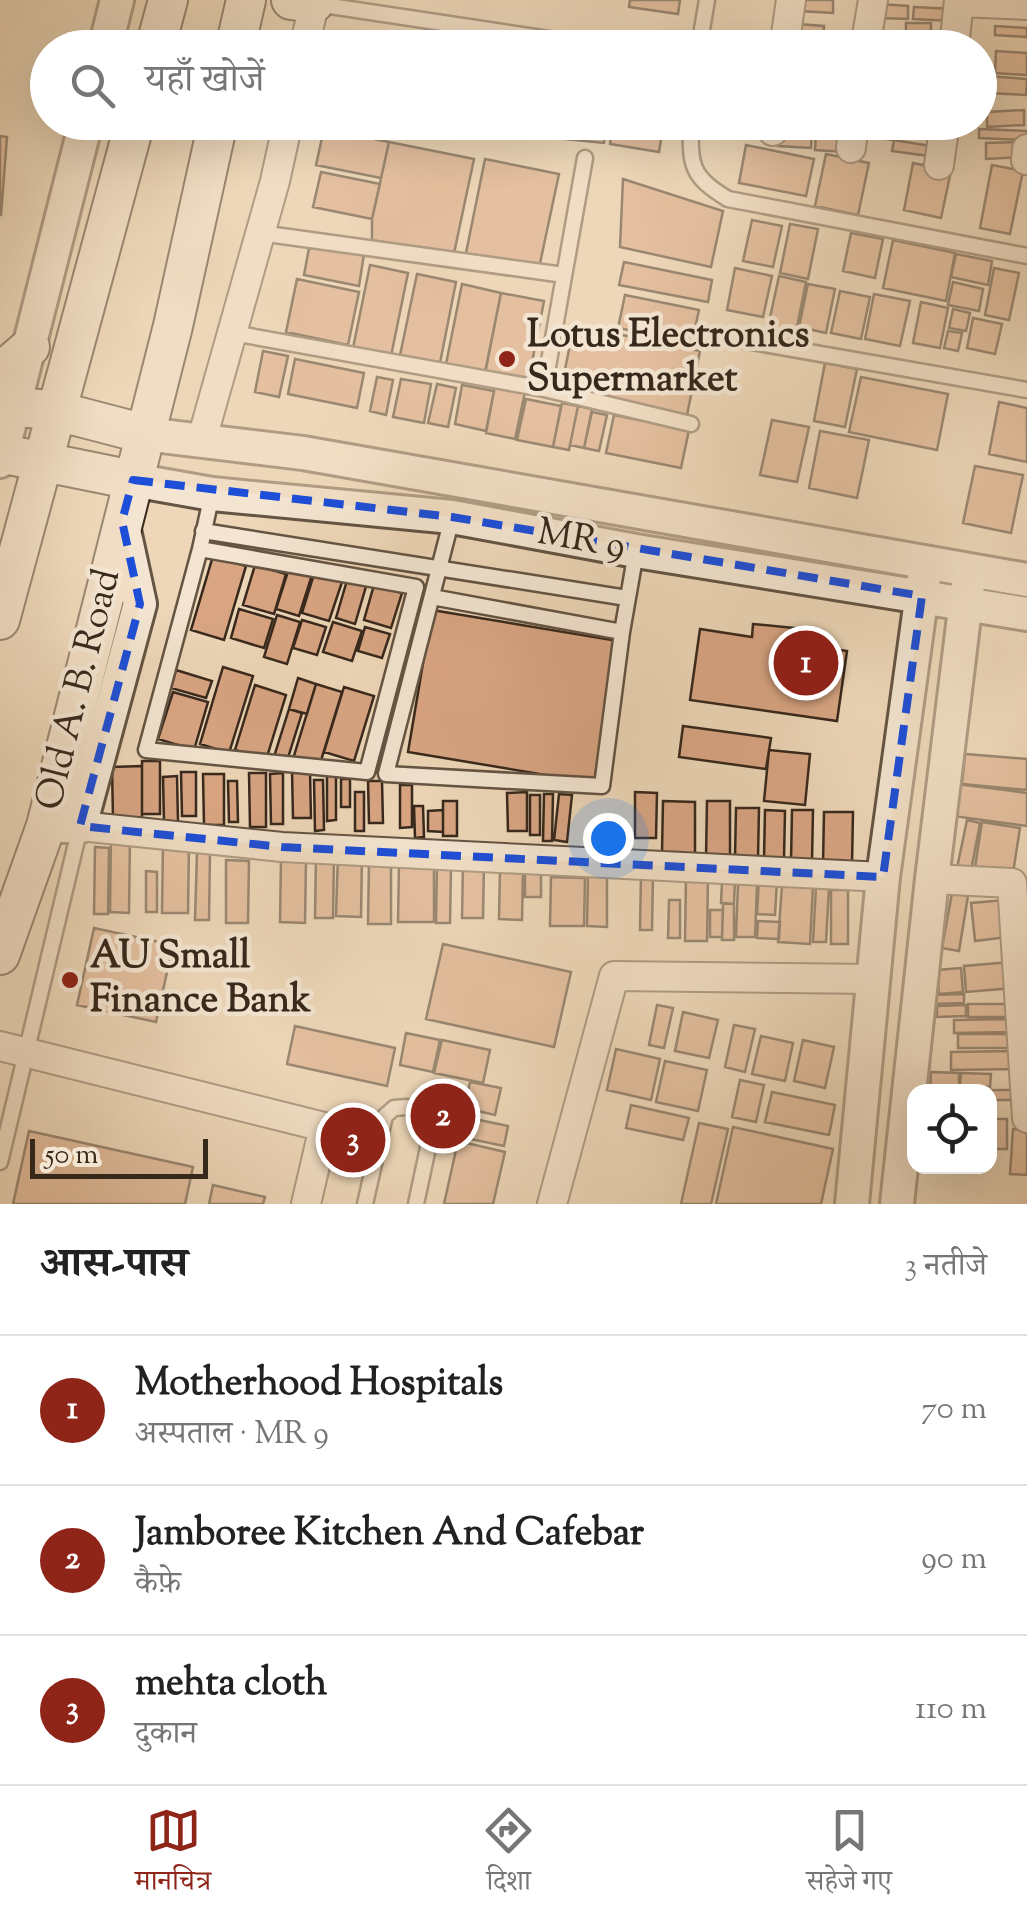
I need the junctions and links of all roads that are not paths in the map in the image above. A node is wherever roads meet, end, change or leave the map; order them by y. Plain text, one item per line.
1 (117, 0) edge
2 (168, 0) edge
3 (246, 0) edge
4 (707, 0) edge
5 (791, 0) edge
6 (873, 0) edge
7 (307, 1) edge
8 (959, 1) edge
9 (1027, 5) edge
10 (110, 30) edge
11 (160, 30) edge
12 (239, 30) edge
13 (305, 30) edge
14 (493, 30) edge
15 (702, 30) edge
16 (787, 30) edge
17 (867, 30) edge
18 (956, 30) edge
19 (82, 140) edge
20 (130, 140) edge
21 (214, 140) edge
22 (283, 140) edge
23 (691, 140) edge
24 (941, 140) edge
25 (1027, 149) edge
26 (585, 158) dead end
27 (1026, 160) edge
28 (938, 165) dead end
29 (260, 233) junction
30 (1027, 256) edge
31 (564, 276) junction
32 (233, 333) junction
33 (729, 338) dead end
34 (30, 347) joint
35 (544, 390) junction
36 (1027, 390) edge
37 (5, 395) edge
38 (57, 411) junction
39 (691, 424) dead end
40 (145, 434) junction
41 (202, 440) junction
42 (1, 456) edge
43 (43, 462) junction
44 (133, 480) junction
45 (212, 494) junction
46 (452, 517) junction
47 (203, 531) junction
48 (200, 549) junction
49 (636, 552) junction
50 (926, 562) junction
51 (440, 568) junction
52 (970, 570) junction
53 (1025, 573) edge
54 (922, 596) junction
55 (432, 597) junction
56 (627, 598) junction
57 (966, 603) junction
58 (1027, 614) edge
59 (0, 620) edge
60 (622, 632) junction
61 (63, 826) junction
62 (884, 877) junction
63 (932, 879) junction
64 (0, 955) edge
65 (874, 979) junction
66 (13, 1049) edge
67 (1027, 1118) edge
68 (319, 1148) junction
69 (0, 1162) edge
70 (373, 1165) junction
71 (306, 1204) edge
72 (365, 1204) edge
73 (416, 1204) edge
74 (552, 1204) edge
75 (852, 1204) edge
76 (897, 1204) edge

1 - 10 street
2 - 11 main road
3 - 12 main road
4 - 15 lane
5 - 16 street
6 - 17 street
7 - 13 street
7 - 14 lane
8 - 9 street
8 - 18 street
19 - 34 street
20 - 38 main road
21 - 40 main road
22 - 29 street
23 - 30 lane
24 - 28 street
25 - 27 street
26 - 31 lane
29 - 31 lane
29 - 32 street
31 - 35 lane
32 - 35 lane
32 - 41 street
33 - 36 lane
34 - 37 main road
35 - 39 lane
37 - 38 main road
37 - 42 street
38 - 40 main road
38 - 43 main road
40 - 41 street, MR 9
40 - 44 main road, Old A. B. Road
41 - 50 street, MR 9
42 - 43 main road
43 - 44 main road
43 - 59 main road
44 - 45 street, MR 9
44 - 61 main road, Old A. B. Road
45 - 46 street, MR 9
45 - 47 lane
46 - 49 street, MR 9
46 - 51 lane
47 - 48 lane
47 - 51 lane
48 - 48 lane
49 - 54 street, MR 9
49 - 56 lane
50 - 52 street, MR 9
50 - 54 street
51 - 55 lane
51 - 56 lane
52 - 53 street, MR 9
52 - 57 street
54 - 57 street, MR 9
54 - 62 street
55 - 60 lane
55 - 60 lane
56 - 60 lane
57 - 58 street, MR 9
57 - 63 street
61 - 62 street
61 - 64 main road, Old A. B. Road
61 - 66 lane
62 - 65 street
63 - 67 street
63 - 76 street
65 - 74 street
65 - 75 street
66 - 68 street
66 - 69 lane
68 - 70 lane
68 - 71 street
70 - 72 lane
70 - 73 lane

